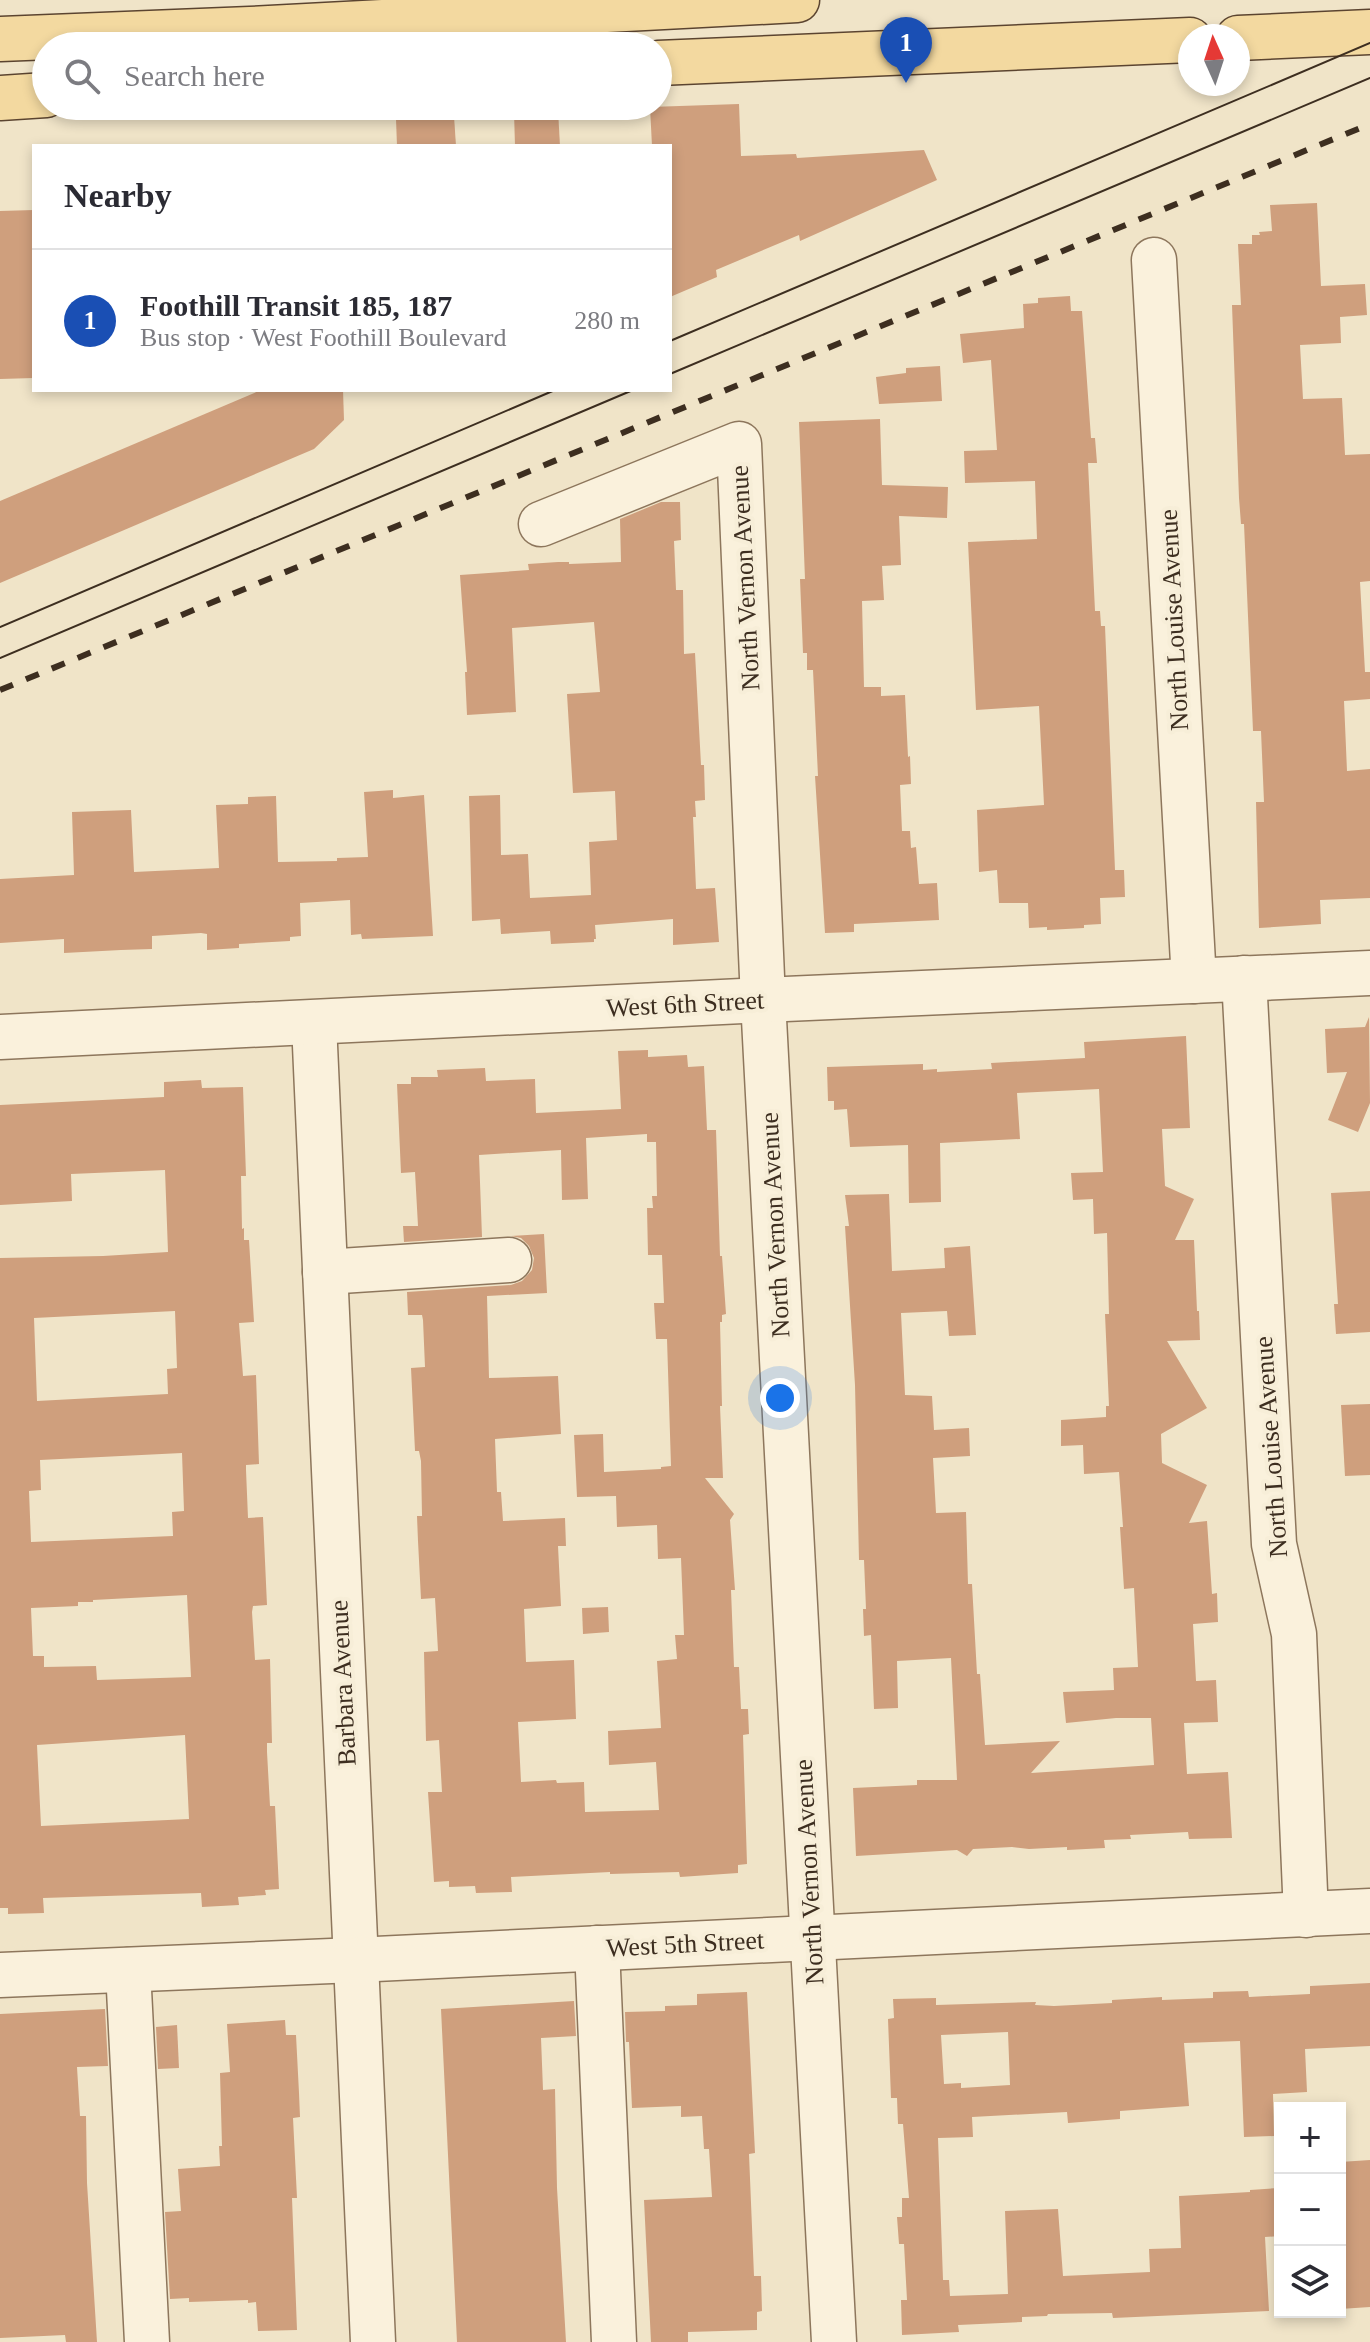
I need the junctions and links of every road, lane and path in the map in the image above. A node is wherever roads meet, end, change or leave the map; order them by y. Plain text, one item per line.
1 (797, 0) edge
2 (334, 12) edge
3 (250, 14) edge
4 (533, 20) edge
5 (70, 32) edge
6 (1370, 32) edge
7 (32, 36) edge
8 (1250, 37) edge
9 (0, 39) edge
10 (1178, 41) edge
11 (672, 62) edge
12 (32, 96) edge
13 (0, 98) edge
14 (1154, 260) dead end
15 (541, 524) dead end
16 (1370, 973) edge
17 (1244, 978) junction
18 (1194, 981) junction
19 (763, 1000) junction
20 (314, 1023) junction
21 (0, 1037) edge
22 (509, 1260) dead end
23 (325, 1272) junction
24 (1370, 1911) edge
25 (1306, 1915) junction
26 (812, 1937) junction
27 (597, 1948) junction
28 (355, 1960) junction
29 (128, 1970) junction
30 (0, 1975) edge
31 (147, 2342) edge
32 (373, 2342) edge
33 (614, 2342) edge
34 (834, 2342) edge

1 - 4 main road
2 - 3 main road
2 - 4 main road
3 - 5 main road
6 - 8 main road
7 - 9 main road
10 - 11 main road
12 - 13 main road
14 - 18 street, North Louise Avenue
15 - 19 street, North Vernon Avenue
16 - 17 street, West 6th Street
17 - 18 street, West 6th Street
17 - 25 street, North Louise Avenue
18 - 19 street, West 6th Street
19 - 20 street, West 6th Street
19 - 26 street, North Vernon Avenue
20 - 21 street, West 6th Street
20 - 23 street, Barbara Avenue
22 - 23 street
23 - 28 street, Barbara Avenue
24 - 25 street, West 5th Street
25 - 26 street, West 5th Street
26 - 27 street, West 5th Street
26 - 34 street, North Vernon Avenue
27 - 28 street, West 5th Street
27 - 33 street
28 - 29 street, West 5th Street
28 - 32 street, Barbara Avenue
29 - 30 street, West 5th Street
29 - 31 street

